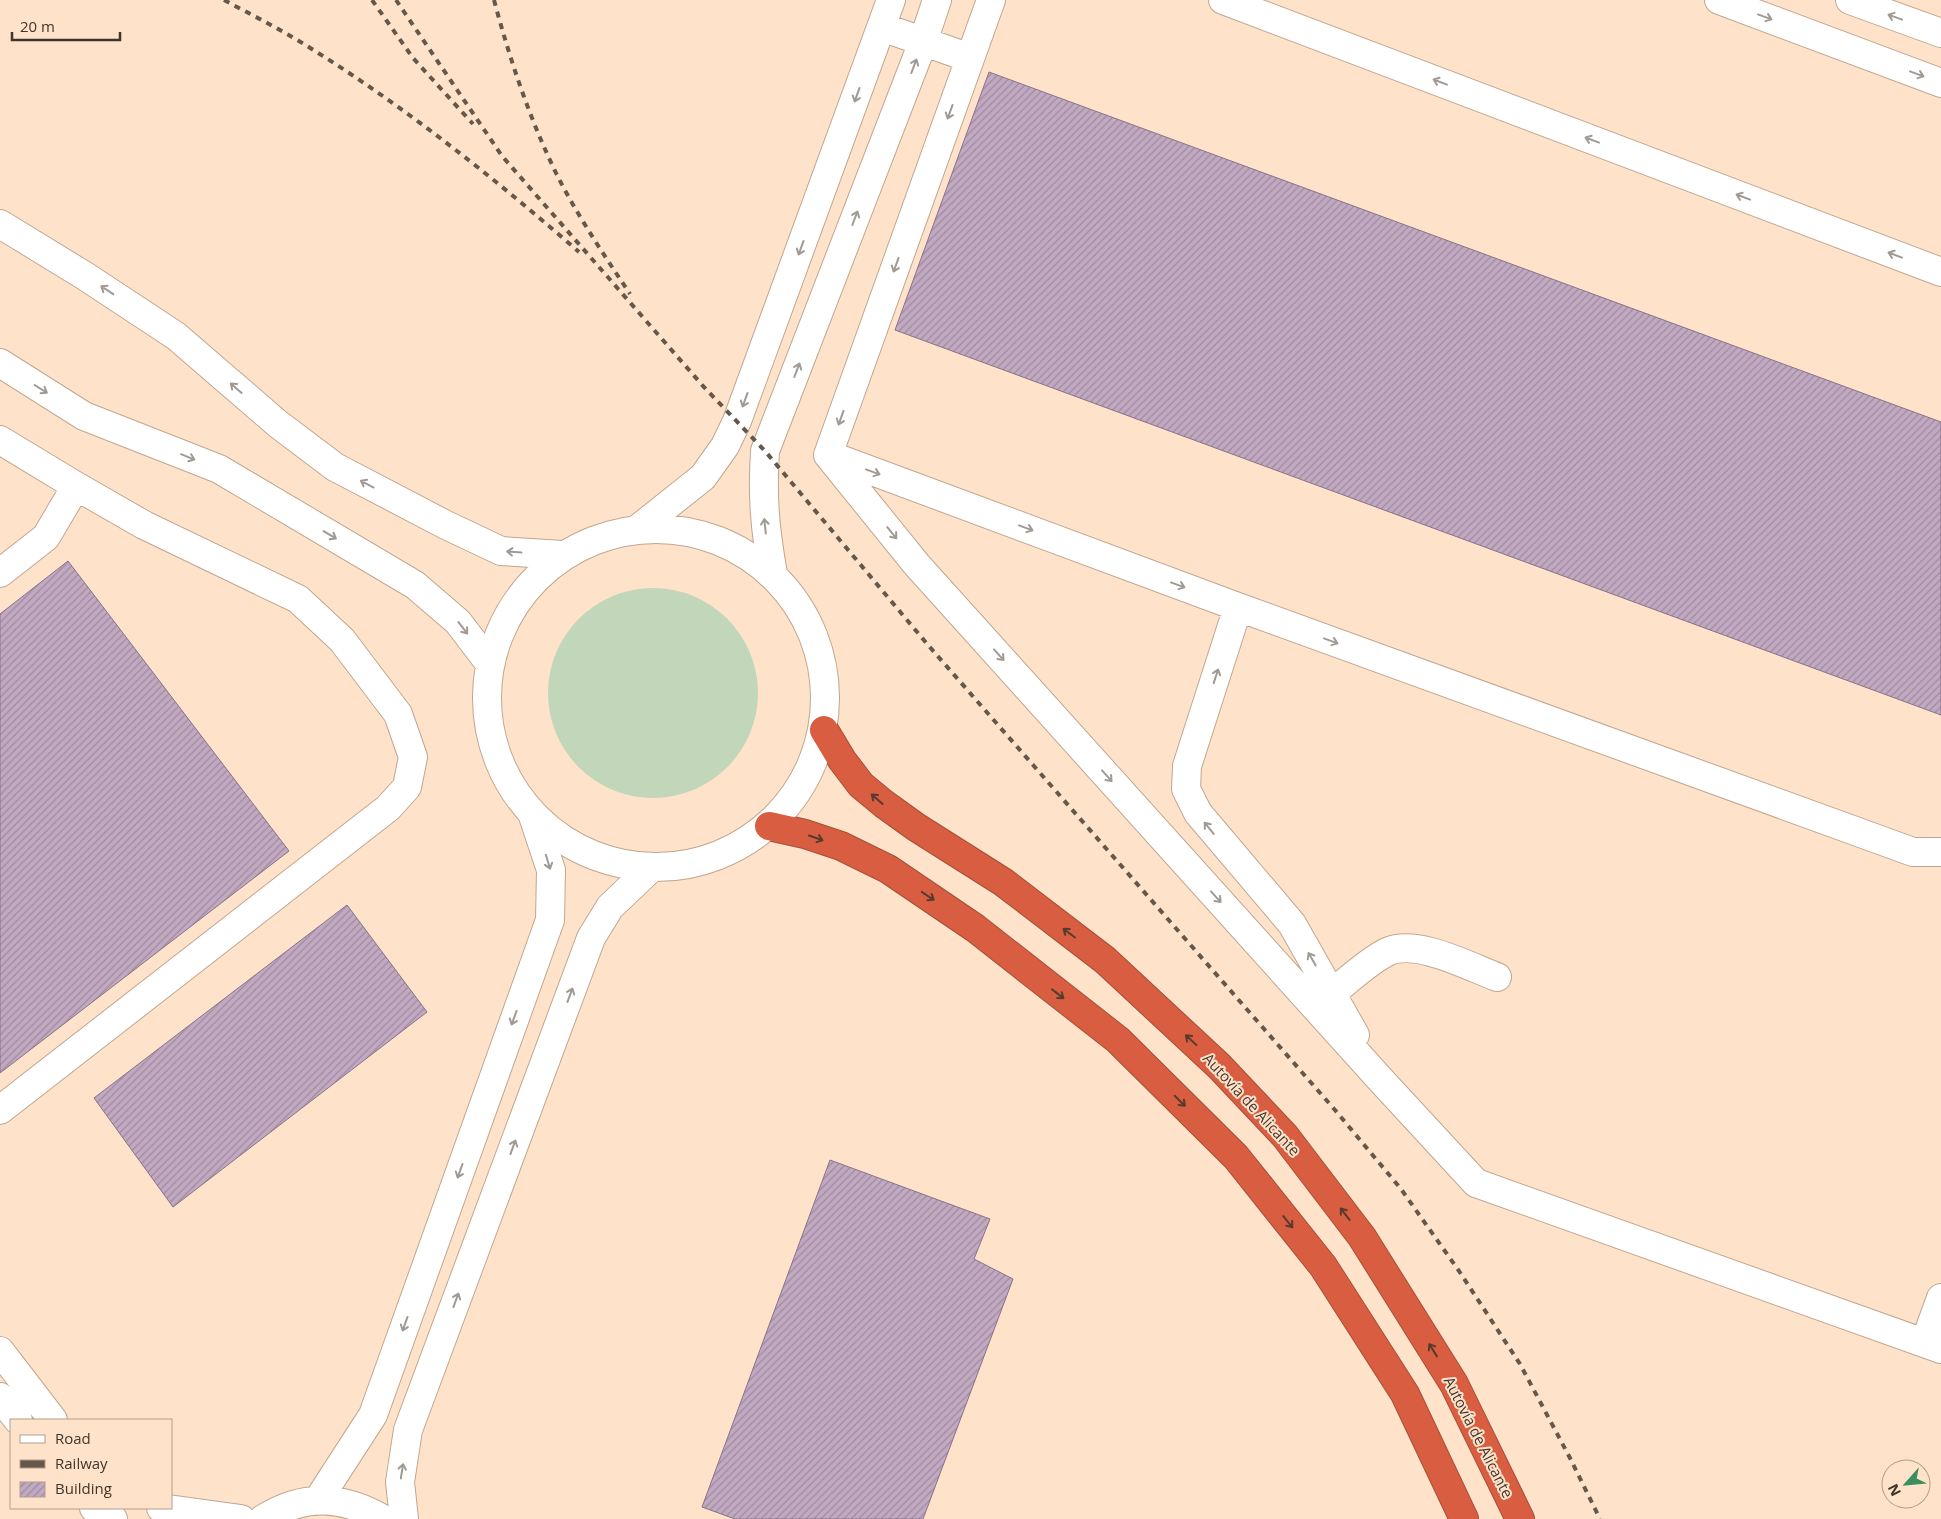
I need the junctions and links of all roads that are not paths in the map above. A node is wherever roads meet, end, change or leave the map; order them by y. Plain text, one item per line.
1 (891, 0) edge
2 (938, 0) edge
3 (990, 0) edge
4 (1223, 0) edge
5 (1719, 0) edge
6 (1850, 0) edge
7 (882, 27) junction
8 (1941, 33) edge
9 (923, 42) junction
10 (970, 58) junction
11 (1941, 83) edge
12 (0, 224) edge
13 (1941, 272) edge
14 (0, 363) edge
15 (0, 440) edge
16 (828, 455) junction
17 (76, 486) junction
18 (639, 528) junction
19 (562, 555) junction
20 (0, 573) edge
21 (773, 574) junction
22 (1238, 607) junction
23 (490, 664) junction
24 (824, 730) junction
25 (534, 816) junction
26 (769, 826) junction
27 (1941, 852) edge
28 (651, 868) junction
29 (1497, 977) dead end
30 (1332, 993) junction
31 (1379, 1078) junction
32 (0, 1110) edge
33 (1941, 1298) edge
34 (1933, 1346) edge
35 (0, 1351) edge
36 (0, 1397) edge
37 (17, 1419) edge
38 (52, 1419) edge
39 (318, 1500) junction
40 (168, 1509) edge
41 (242, 1519) edge
42 (263, 1519) edge
43 (383, 1519) edge
44 (404, 1519) edge
45 (1464, 1519) edge
46 (1520, 1519) edge

1 - 7 street
2 - 9 street
3 - 10 street
13 -> 4 street
5 -> 11 street
8 -> 6 street
7 - 9 street
7 -> 18 street
9 - 10 street
21 -> 9 street
10 -> 16 street
19 -> 12 street
14 -> 23 street
15 - 17 street
16 -> 22 street
16 -> 31 street
17 - 20 street
17 - 32 street
18 - 19 street
18 - 21 street
19 - 23 street
21 - 24 street
22 -> 27 street
30 -> 22 street
23 - 25 street
24 - 26 street
46 -> 24 highway, Autovía de Alicante
25 - 28 street
25 -> 39 street
26 - 28 street
26 -> 45 highway
44 -> 28 street
29 - 30 street
30 - 31 street
31 - 34 street
33 - 34 street
35 - 38 street
36 - 37 street
39 - 42 street
39 - 43 street
40 - 41 street

